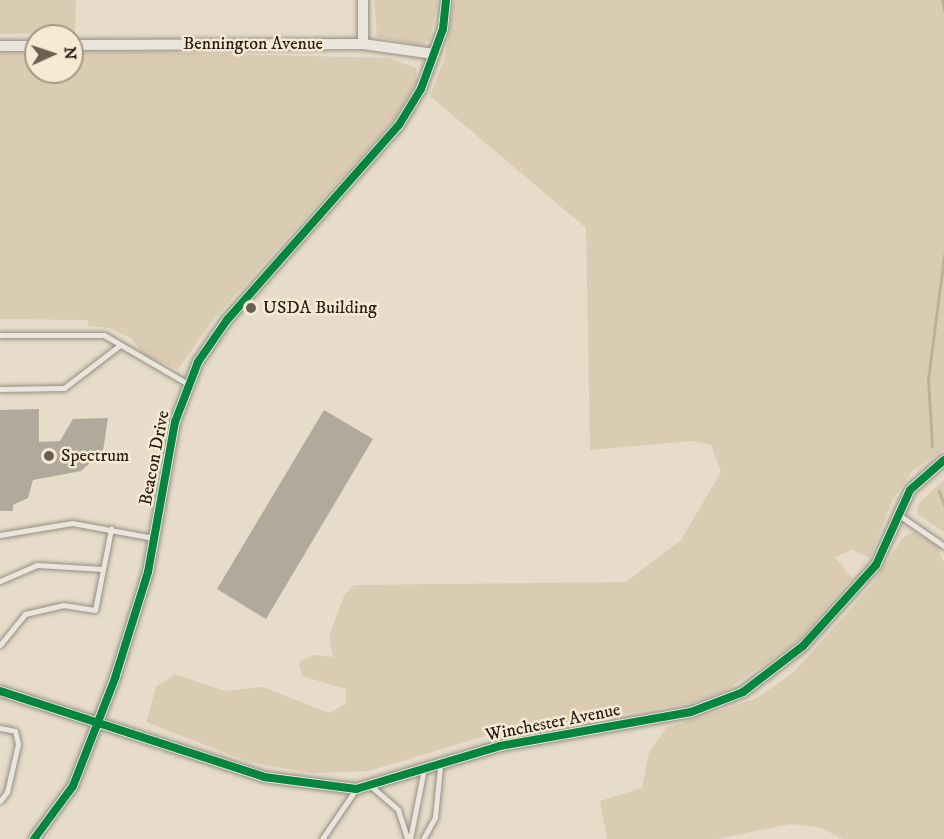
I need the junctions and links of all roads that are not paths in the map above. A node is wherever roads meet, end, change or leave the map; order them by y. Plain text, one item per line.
1 (363, 0) edge
2 (446, 0) edge
3 (363, 44) junction
4 (84, 45) edge
5 (0, 46) edge
6 (24, 46) edge
7 (434, 54) junction
8 (0, 335) edge
9 (119, 346) junction
10 (188, 384) junction
11 (0, 389) edge
12 (944, 460) edge
13 (898, 515) junction
14 (111, 529) junction
15 (0, 535) edge
16 (155, 538) junction
17 (944, 546) edge
18 (103, 569) junction
19 (0, 581) edge
20 (0, 645) edge
21 (0, 691) edge
22 (98, 723) junction
23 (0, 728) edge
24 (440, 768) junction
25 (423, 774) junction
26 (372, 787) junction
27 (357, 789) junction
28 (0, 801) edge
29 (34, 839) edge
30 (322, 839) edge
31 (409, 839) edge
32 (423, 839) edge

1 - 3 street
2 - 7 street, Beacon Drive
3 - 4 street, Bennington Avenue
3 - 7 street, Bennington Avenue
5 - 6 street
7 - 10 street, Beacon Drive
8 - 9 lane
9 - 10 lane
9 - 11 lane
10 - 16 street, Beacon Drive
12 - 13 street, Winchester Avenue
13 - 17 lane
13 - 24 street, Winchester Avenue
14 - 15 lane
14 - 16 lane
14 - 18 lane
16 - 22 street, Beacon Drive
18 - 19 lane
18 - 20 lane
21 - 22 street, Winchester Avenue
22 - 27 street, Winchester Avenue
22 - 29 street, Beacon Drive
23 - 28 lane
24 - 25 street, Winchester Avenue
24 - 32 lane
25 - 26 street, Winchester Avenue
25 - 31 lane
26 - 27 street, Winchester Avenue
26 - 31 lane
27 - 30 lane

